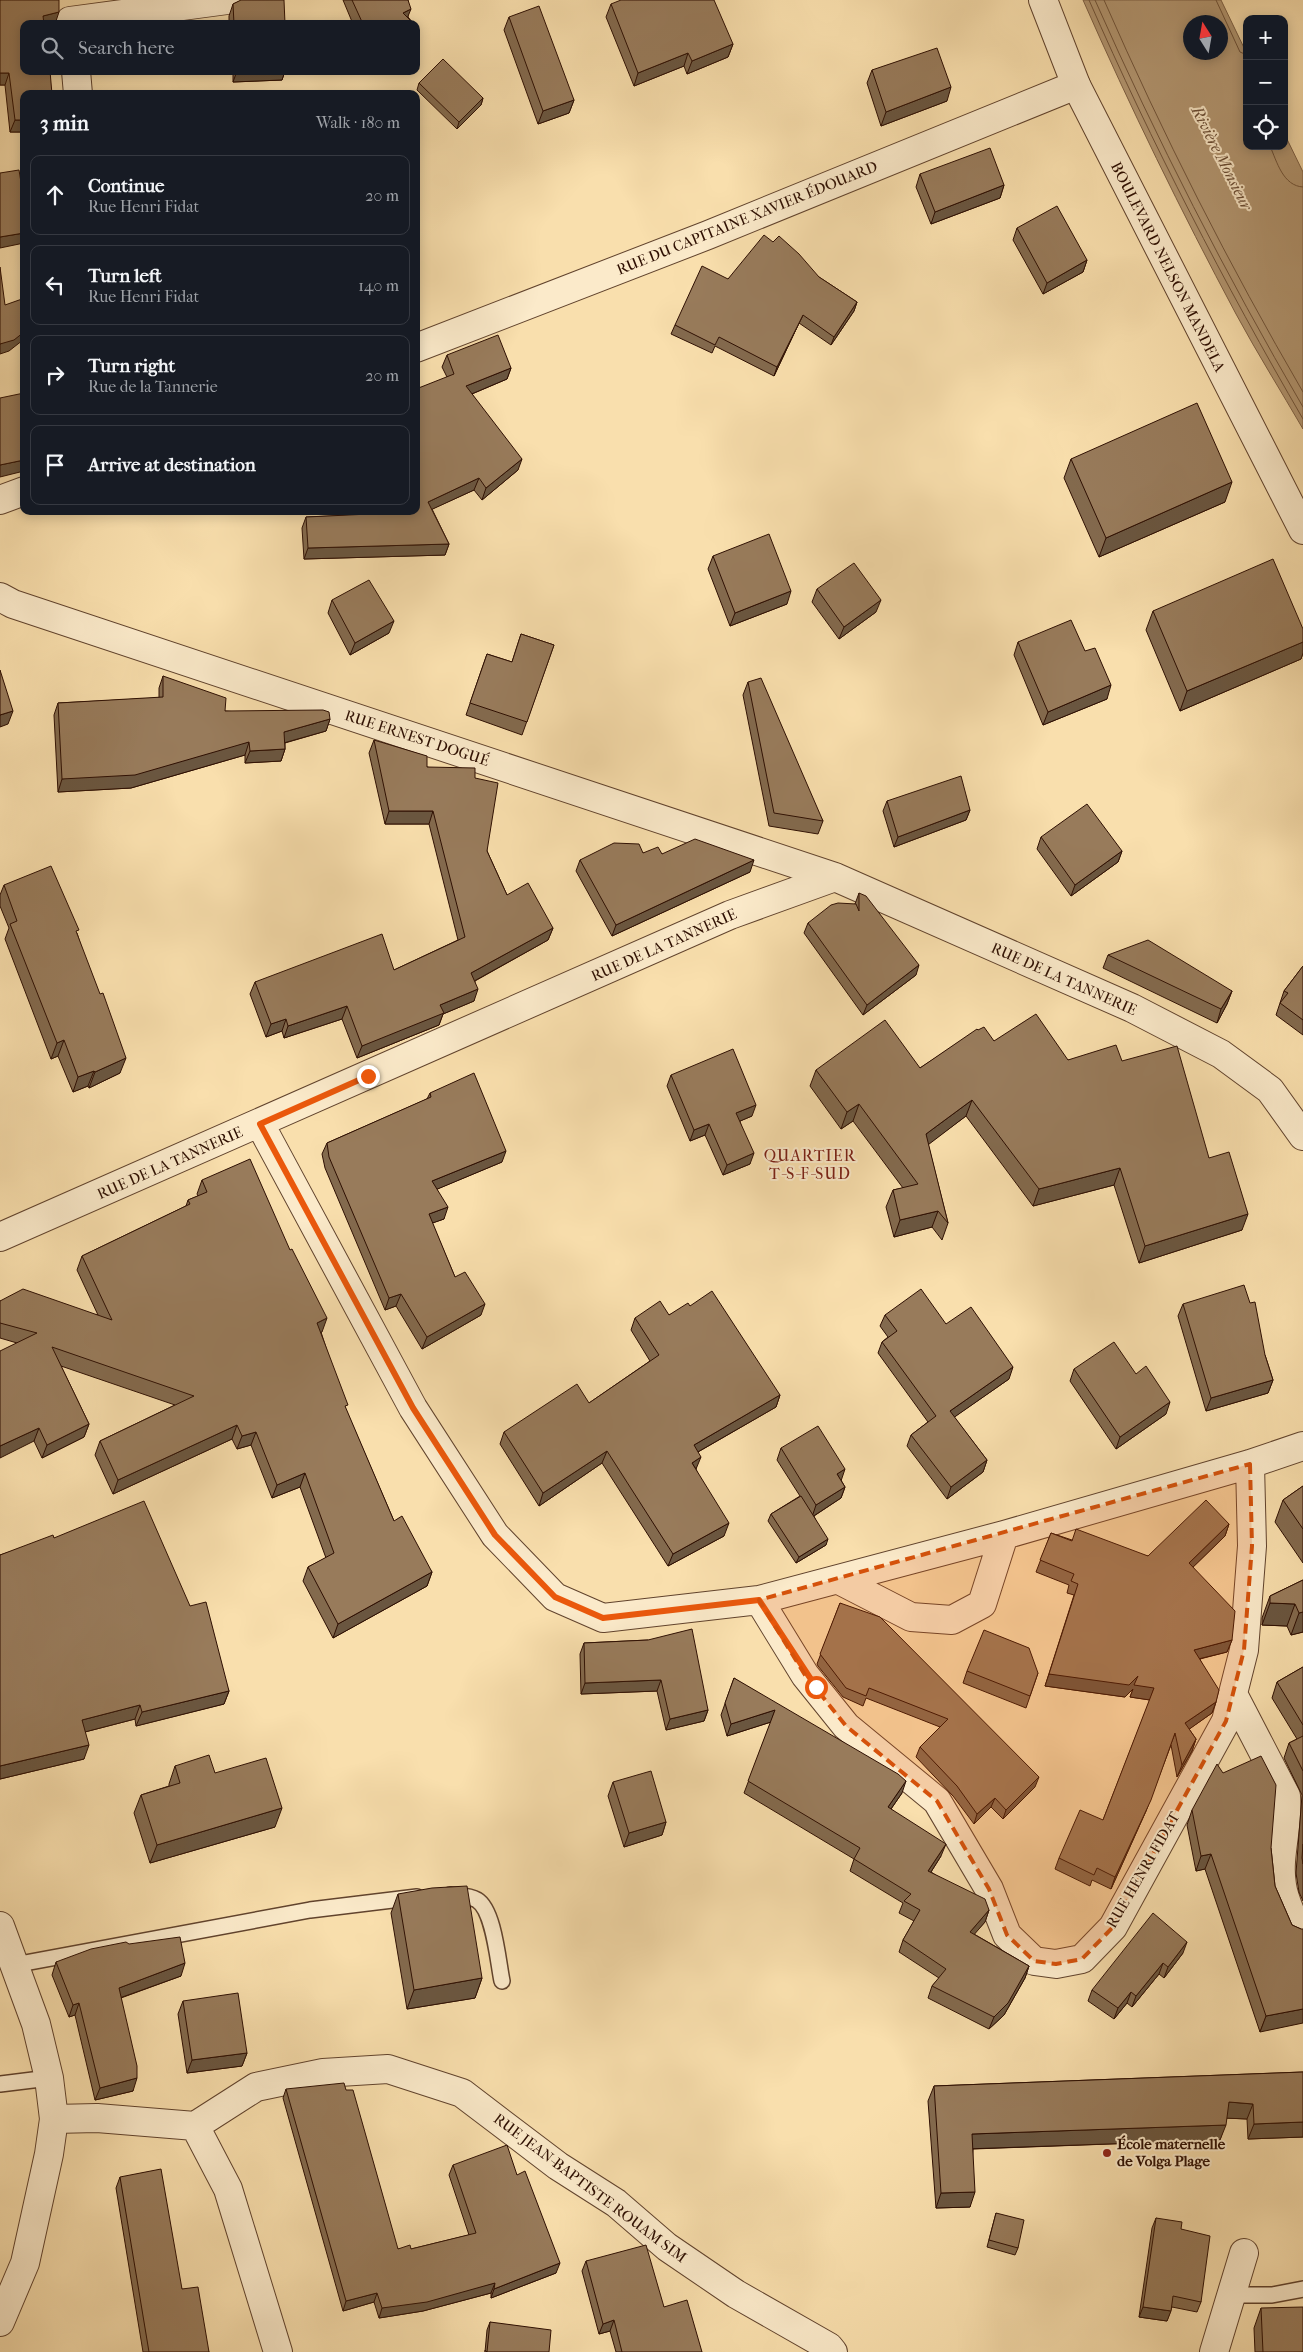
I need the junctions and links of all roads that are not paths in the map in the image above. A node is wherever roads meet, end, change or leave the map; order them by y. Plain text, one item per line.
1 (227, 0) edge
2 (1043, 0) edge
3 (69, 15) edge
4 (76, 75) edge
5 (1076, 85) junction
6 (78, 90) edge
7 (420, 346) edge
8 (20, 492) edge
9 (0, 500) edge
10 (1303, 530) edge
11 (0, 597) edge
12 (835, 877) junction
13 (260, 1124) junction
14 (1303, 1136) edge
15 (0, 1237) edge
16 (1303, 1446) edge
17 (1250, 1464) junction
18 (1004, 1535) junction
19 (839, 1580) junction
20 (759, 1600) junction
21 (1232, 1694) junction
22 (0, 1926) edge
23 (1297, 1929) edge
24 (14, 1964) junction
25 (502, 1981) dead end
26 (49, 2078) junction
27 (0, 2084) edge
28 (54, 2119) junction
29 (195, 2126) junction
30 (1244, 2253) dead end
31 (1303, 2289) edge
32 (1232, 2295) junction
33 (0, 2322) edge
34 (278, 2352) edge
35 (833, 2352) edge
36 (1214, 2352) edge

1 - 3 street
2 - 5 street, BOULEVARD NELSON MANDELA
4 - 6 street
5 - 7 street, RUE DU CAPITAINE XAVIER ÉDOUARD
5 - 10 street, BOULEVARD NELSON MANDELA
8 - 9 street
11 - 12 street, RUE ERNEST DOGUÉ
12 - 13 street, RUE DE LA TANNERIE
12 - 14 street, RUE DE LA TANNERIE
13 - 15 street, RUE DE LA TANNERIE
13 - 20 street
16 - 17 street
17 - 18 street
17 - 21 street, RUE HENRI FIDAT
18 - 19 street
18 - 19 street
19 - 20 street
20 - 21 street, RUE HENRI FIDAT
21 - 23 street
22 - 24 street
24 - 25 lane
24 - 26 street
26 - 27 lane
26 - 28 street
28 - 29 street
28 - 33 street
29 - 34 street
29 - 35 street, RUE JEAN-BAPTISTE ROUAM SIM
30 - 32 street
31 - 32 lane
32 - 36 street

